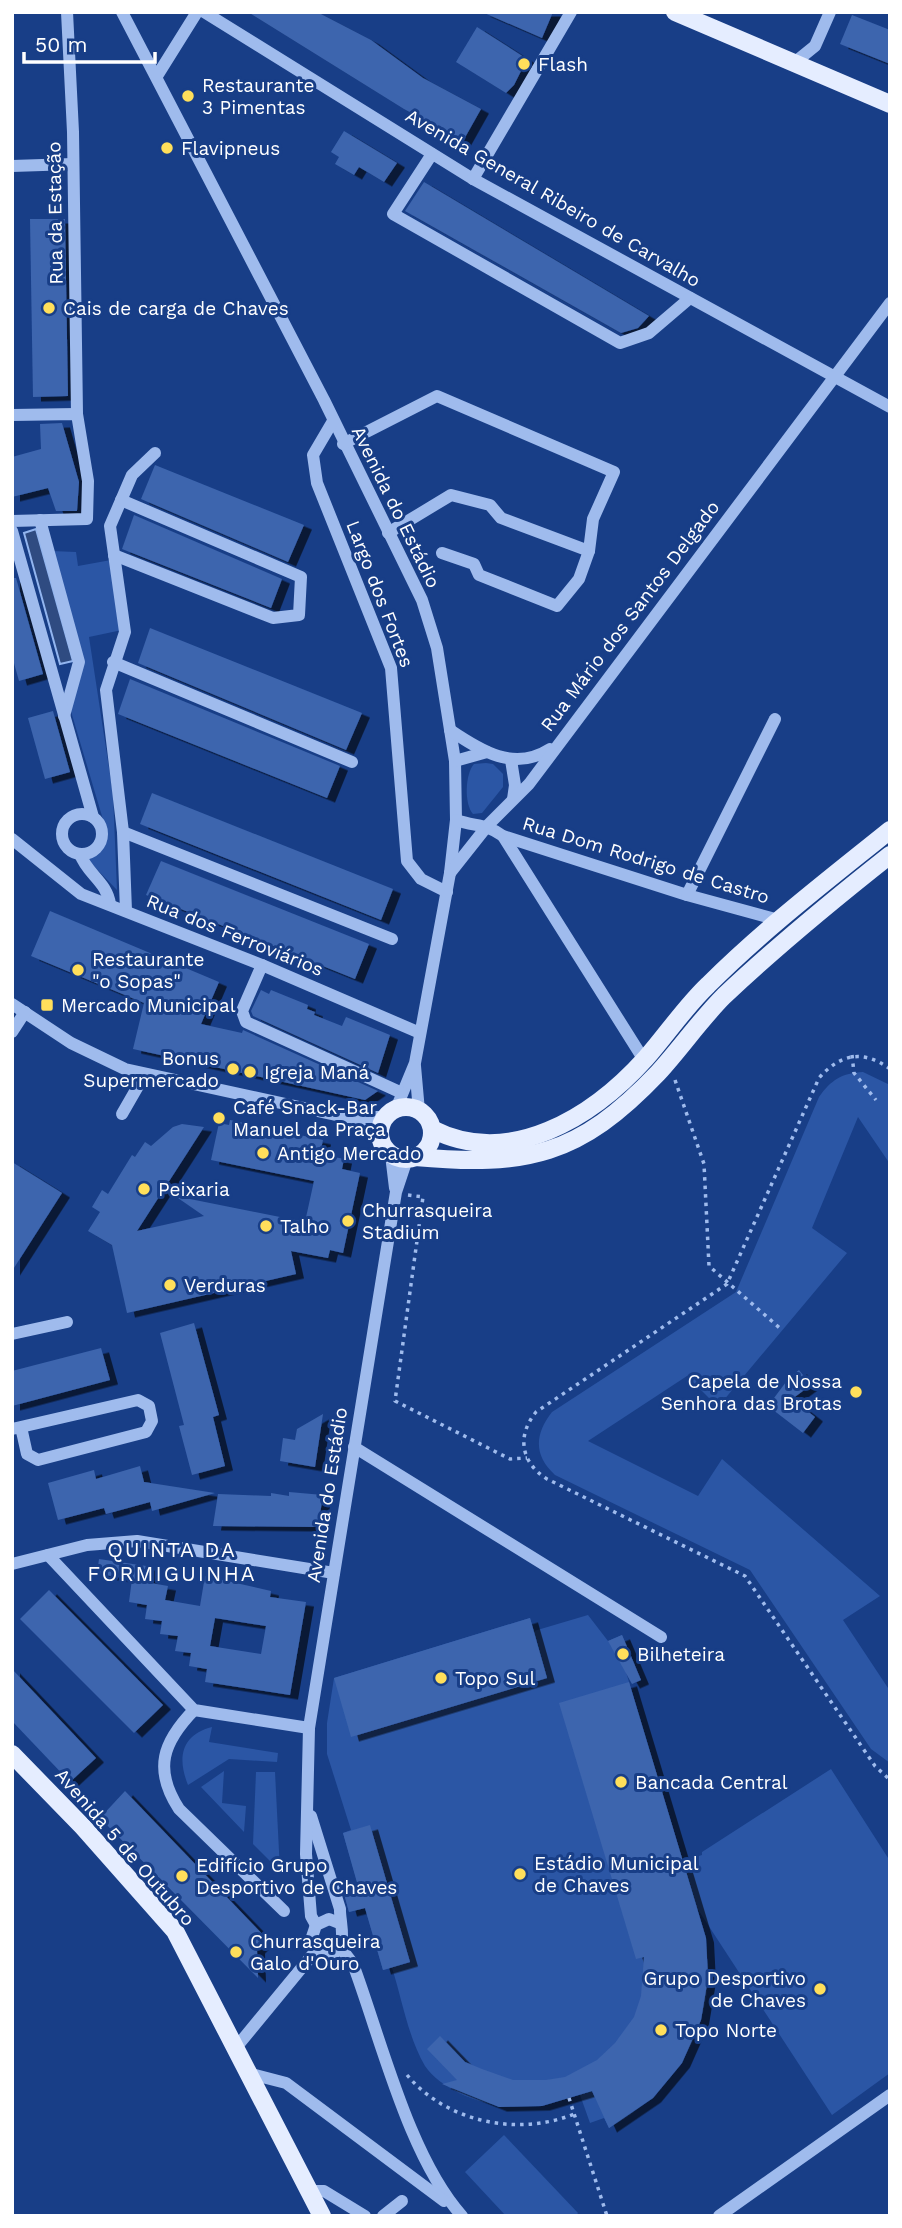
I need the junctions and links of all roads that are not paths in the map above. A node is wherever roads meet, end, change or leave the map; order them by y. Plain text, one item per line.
1 (67, 12) edge
2 (122, 12) edge
3 (197, 12) edge
4 (204, 12) edge
5 (571, 12) edge
6 (675, 12) edge
7 (830, 12) edge
8 (794, 64) junction
9 (156, 76) junction
10 (890, 104) edge
11 (432, 154) junction
12 (73, 164) junction
13 (12, 166) edge
14 (473, 179) junction
15 (690, 298) junction
16 (890, 303) edge
17 (835, 378) junction
18 (890, 407) edge
19 (77, 414) junction
20 (12, 415) edge
21 (332, 421) junction
22 (343, 444) junction
23 (155, 453) dead end
24 (121, 500) junction
25 (40, 520) junction
26 (12, 521) edge
27 (12, 531) edge
28 (388, 533) junction
29 (589, 551) junction
30 (442, 553) dead end
31 (114, 555) junction
32 (113, 662) junction
33 (63, 718) junction
34 (775, 719) dead end
35 (450, 730) junction
36 (556, 745) junction
37 (487, 752) junction
38 (510, 760) junction
39 (455, 761) junction
40 (352, 762) dead end
41 (513, 799) junction
42 (93, 817) junction
43 (456, 820) junction
44 (488, 825) junction
45 (890, 830) edge
46 (123, 832) junction
47 (503, 836) junction
48 (12, 839) edge
49 (80, 854) junction
50 (890, 855) edge
51 (450, 873) junction
52 (447, 892) junction
53 (687, 895) junction
54 (110, 904) junction
55 (127, 911) junction
56 (779, 920) junction
57 (392, 939) dead end
58 (262, 965) junction
59 (12, 1004) edge
60 (25, 1012) junction
61 (12, 1031) edge
62 (420, 1033) junction
63 (644, 1060) junction
64 (415, 1063) junction
65 (145, 1074) junction
66 (395, 1106) junction
67 (419, 1111) junction
68 (122, 1114) dead end
69 (345, 1117) junction
70 (432, 1129) junction
71 (398, 1153) junction
72 (67, 1322) dead end
73 (12, 1335) edge
74 (17, 1428) edge
75 (354, 1447) junction
76 (48, 1555) junction
77 (12, 1564) edge
78 (334, 1573) junction
79 (661, 1637) dead end
80 (194, 1710) junction
81 (309, 1728) junction
82 (12, 1754) edge
83 (308, 1804) junction
84 (284, 1911) dead end
85 (339, 1923) junction
86 (316, 1925) junction
87 (340, 1947) junction
88 (318, 1948) junction
89 (234, 2050) junction
90 (247, 2073) junction
91 (890, 2095) edge
92 (309, 2191) junction
93 (402, 2201) dead end
94 (460, 2214) edge
95 (322, 2216) edge
96 (365, 2216) edge
97 (383, 2216) edge
98 (719, 2216) edge

1 - 12 street, Rua da Estação
2 - 9 street, Avenida do Estádio
3 - 9 street
4 - 11 street, Avenida General Ribeiro de Carvalho
5 - 14 street
6 - 8 main road
7 - 8 street
8 - 10 main road
9 - 21 street, Avenida do Estádio
11 - 14 street, Avenida General Ribeiro de Carvalho
11 - 15 street
12 - 13 street
12 - 19 street, Rua da Estação
14 - 15 street, Avenida General Ribeiro de Carvalho
15 - 17 street, Avenida General Ribeiro de Carvalho
16 - 17 street, Rua Mário dos Santos Delgado
17 - 18 street, Avenida General Ribeiro de Carvalho
17 - 36 street, Rua Mário dos Santos Delgado
19 - 20 street
19 - 25 street, Rua da Estação
21 - 22 street, Avenida do Estádio
21 - 52 street, Largo dos Fortes
22 - 28 street, Avenida do Estádio
22 - 29 street
23 - 24 street
24 - 31 street
24 - 31 street
25 - 26 street
25 - 33 street
27 - 33 street
28 - 29 street
28 - 35 street, Avenida do Estádio
29 - 30 street
31 - 32 street
32 - 40 street
32 - 46 street
33 - 42 street
34 - 53 street
35 - 37 street
35 - 39 street, Avenida do Estádio
36 - 38 street
36 - 41 street, Rua Mário dos Santos Delgado
37 - 38 street
37 - 39 street
38 - 41 street
39 - 43 street, Avenida do Estádio
41 - 44 street, Rua Mário dos Santos Delgado
42 - 49 street
42 - 49 street
43 - 44 street
43 - 51 street, Avenida do Estádio
44 - 47 street
44 - 51 street, Rua Mário dos Santos Delgado
45 - 56 main road
46 - 55 street
46 - 57 street
47 - 53 street, Rua Dom Rodrigo de Castro
47 - 63 street
48 - 54 street, Rua dos Ferroviários
49 - 54 street
50 - 71 main road
51 - 52 street, Avenida do Estádio
52 - 62 street, Avenida do Estádio
53 - 56 street, Rua Dom Rodrigo de Castro
54 - 55 street, Rua dos Ferroviários
55 - 58 street, Rua dos Ferroviários
56 - 63 main road
58 - 62 street, Rua dos Ferroviários
58 - 66 street
59 - 60 street
60 - 61 street
60 - 65 street
62 - 64 street, Avenida do Estádio
63 - 70 main road
64 - 66 street, Avenida do Estádio
64 - 67 street, Avenida do Estádio
65 - 68 street
65 - 69 street
66 - 67 main road
66 - 69 street
66 - 71 main road
67 - 70 main road
69 - 71 street
70 - 71 main road
71 - 75 street, Avenida do Estádio
72 - 73 street
74 - 74 street
75 - 78 street, Avenida do Estádio
75 - 79 street
76 - 77 street
76 - 78 street
76 - 80 street
78 - 81 street, Avenida do Estádio
80 - 81 street
80 - 84 street
81 - 83 street, Avenida do Estádio
82 - 89 main road, Avenida 5 de Outubro
83 - 85 street, Avenida do Estádio
83 - 86 street, Avenida do Estádio
85 - 86 street
85 - 87 street, Avenida do Estádio
86 - 88 street, Avenida do Estádio
87 - 88 street
87 - 94 street
88 - 89 street
89 - 90 main road, Avenida 5 de Outubro
90 - 92 main road, Avenida 5 de Outubro
90 - 94 street
91 - 98 street
92 - 95 main road, Avenida 5 de Outubro
92 - 96 street
93 - 97 street

